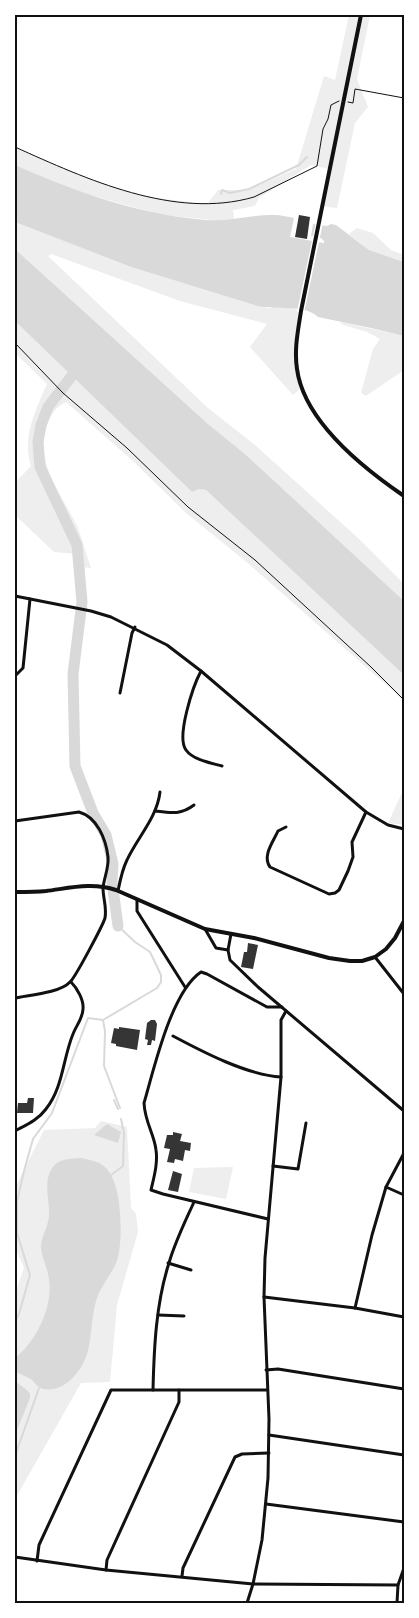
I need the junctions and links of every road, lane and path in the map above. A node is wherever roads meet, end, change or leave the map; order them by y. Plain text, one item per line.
1 (361, 15) edge
2 (355, 89) dead end
3 (404, 98) edge
4 (331, 104) dead end
5 (15, 147) edge
6 (15, 343) edge
7 (404, 496) edge
8 (15, 596) edge
9 (30, 599) junction
10 (134, 627) junction
11 (201, 671) junction
12 (15, 676) edge
13 (120, 693) dead end
14 (404, 700) edge
15 (222, 766) dead end
16 (160, 792) dead end
17 (194, 805) dead end
18 (155, 812) junction
19 (366, 812) junction
20 (15, 821) edge
21 (286, 827) dead end
22 (404, 829) edge
23 (106, 887) junction
24 (117, 890) junction
25 (15, 892) edge
26 (137, 900) junction
27 (404, 921) edge
28 (205, 929) junction
29 (231, 934) junction
30 (228, 950) junction
31 (375, 957) junction
32 (71, 982) junction
33 (185, 987) junction
34 (404, 994) edge
35 (15, 998) edge
36 (282, 1007) junction
37 (286, 1010) junction
38 (173, 1036) dead end
39 (281, 1077) junction
40 (404, 1111) edge
41 (306, 1123) dead end
42 (15, 1131) edge
43 (404, 1153) edge
44 (273, 1166) junction
45 (386, 1187) junction
46 (404, 1195) edge
47 (194, 1202) junction
48 (268, 1219) junction
49 (168, 1263) junction
50 (191, 1270) dead end
51 (264, 1298) junction
52 (354, 1308) junction
53 (158, 1315) junction
54 (184, 1316) dead end
55 (404, 1317) edge
56 (266, 1370) junction
57 (404, 1389) edge
58 (153, 1390) junction
59 (179, 1390) junction
60 (267, 1390) junction
61 (269, 1435) junction
62 (269, 1453) junction
63 (404, 1455) edge
64 (266, 1504) junction
65 (404, 1522) edge
66 (15, 1557) edge
67 (37, 1561) junction
68 (404, 1568) edge
69 (106, 1570) junction
70 (182, 1576) junction
71 (253, 1584) junction
72 (398, 1585) junction
73 (247, 1603) edge
74 (397, 1603) edge

1 - 7 street
2 - 3 path
4 - 5 path
6 - 14 path
8 - 9 street
9 - 10 street
9 - 12 street
10 - 11 street
10 - 13 street
11 - 15 street
11 - 19 street
16 - 18 street
17 - 18 street
18 - 24 street
19 - 21 street
19 - 22 street
20 - 23 street
23 - 24 street
23 - 25 street
23 - 32 street
24 - 26 street
26 - 28 street
26 - 33 street
27 - 31 street
28 - 29 street
28 - 30 street
29 - 30 street
29 - 31 street
30 - 36 street
31 - 34 street
32 - 35 street
32 - 42 street
33 - 36 street
33 - 47 street
36 - 37 street
37 - 39 street
37 - 40 street
38 - 39 street
39 - 44 street
41 - 44 street
43 - 45 street
44 - 48 street
45 - 46 street
45 - 52 street
47 - 48 street
47 - 49 street
48 - 51 street
49 - 50 street
49 - 53 street
51 - 52 street
51 - 56 street
52 - 55 street
53 - 54 street
53 - 58 street
56 - 57 street
56 - 60 street
58 - 59 street
58 - 67 street
59 - 60 street
59 - 69 street
60 - 61 street
61 - 62 street
61 - 63 street
62 - 64 street
62 - 70 street
64 - 65 street
64 - 71 street
66 - 67 street
67 - 69 street
68 - 72 street
69 - 70 street
70 - 71 street
71 - 72 street
71 - 73 street
72 - 74 street

